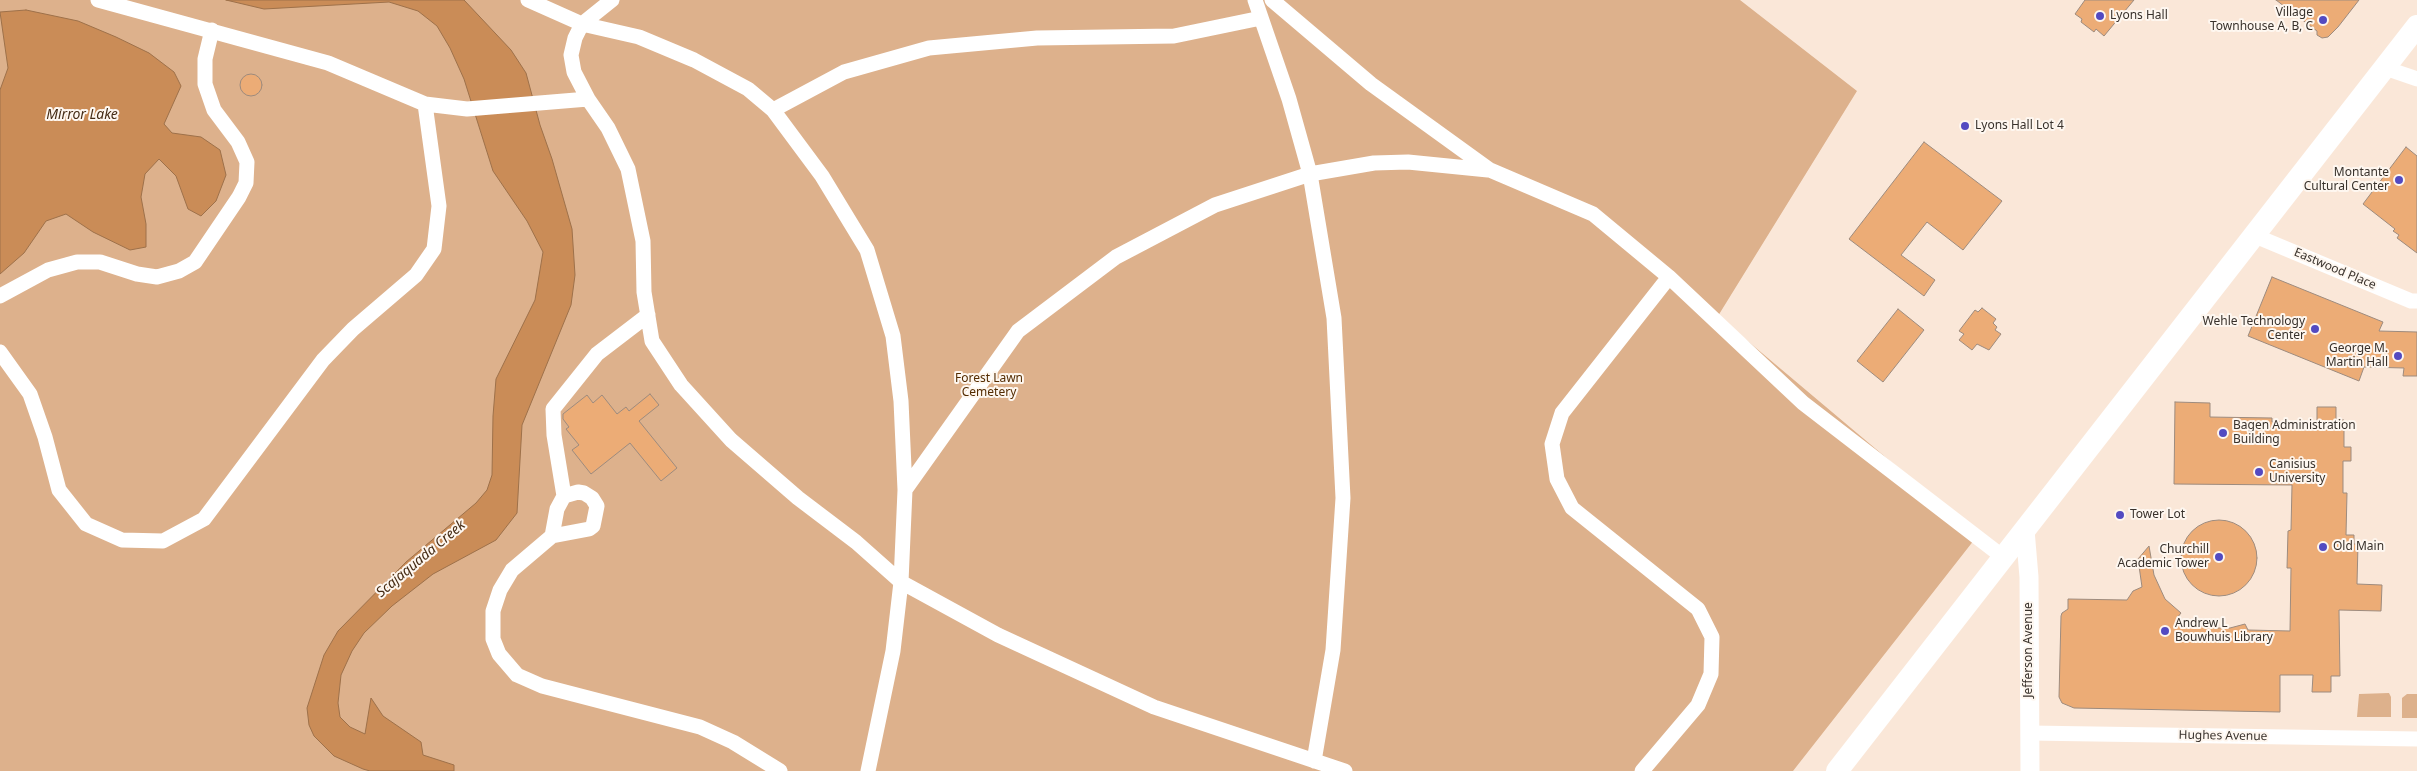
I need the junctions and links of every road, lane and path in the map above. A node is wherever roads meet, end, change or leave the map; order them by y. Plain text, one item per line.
1 (98, 0) edge
2 (528, 0) edge
3 (612, 0) edge
4 (1255, 0) edge
5 (1272, 0) edge
6 (1261, 18) junction
7 (582, 24) junction
8 (2417, 26) edge
9 (212, 30) junction
10 (2385, 68) junction
11 (2417, 79) edge
12 (588, 99) junction
13 (425, 104) junction
14 (773, 110) junction
15 (1490, 170) junction
16 (1310, 174) junction
17 (2253, 235) junction
18 (1669, 277) junction
19 (0, 296) edge
20 (2417, 301) edge
21 (648, 315) junction
22 (0, 352) edge
23 (905, 490) junction
24 (564, 496) junction
25 (2025, 530) junction
26 (552, 536) junction
27 (2003, 557) junction
28 (901, 582) junction
29 (2030, 733) junction
30 (2417, 739) edge
31 (1314, 761) junction
32 (780, 771) edge
33 (868, 771) edge
34 (1345, 771) edge
35 (1642, 771) edge
36 (1838, 771) edge
37 (2030, 771) edge

1 - 9 street
2 - 7 street
3 - 7 street
4 - 6 street
5 - 15 street
6 - 14 street
6 - 16 street
7 - 12 street
7 - 14 street
8 - 10 main road
9 - 13 street
9 - 19 street
10 - 11 street
10 - 17 main road
12 - 13 street
12 - 21 street
13 - 22 street
14 - 23 street
15 - 16 street
15 - 18 street
16 - 23 street
16 - 31 street
17 - 20 street, Eastwood Place
17 - 25 main road
18 - 27 street
18 - 35 street
21 - 24 street
21 - 28 street
23 - 28 street
24 - 26 street
24 - 26 street
25 - 27 main road
25 - 29 street, Jefferson Avenue
26 - 32 street
27 - 36 main road
28 - 31 street
28 - 33 street
29 - 30 street, Hughes Avenue
29 - 37 street, Jefferson Avenue
31 - 34 street

